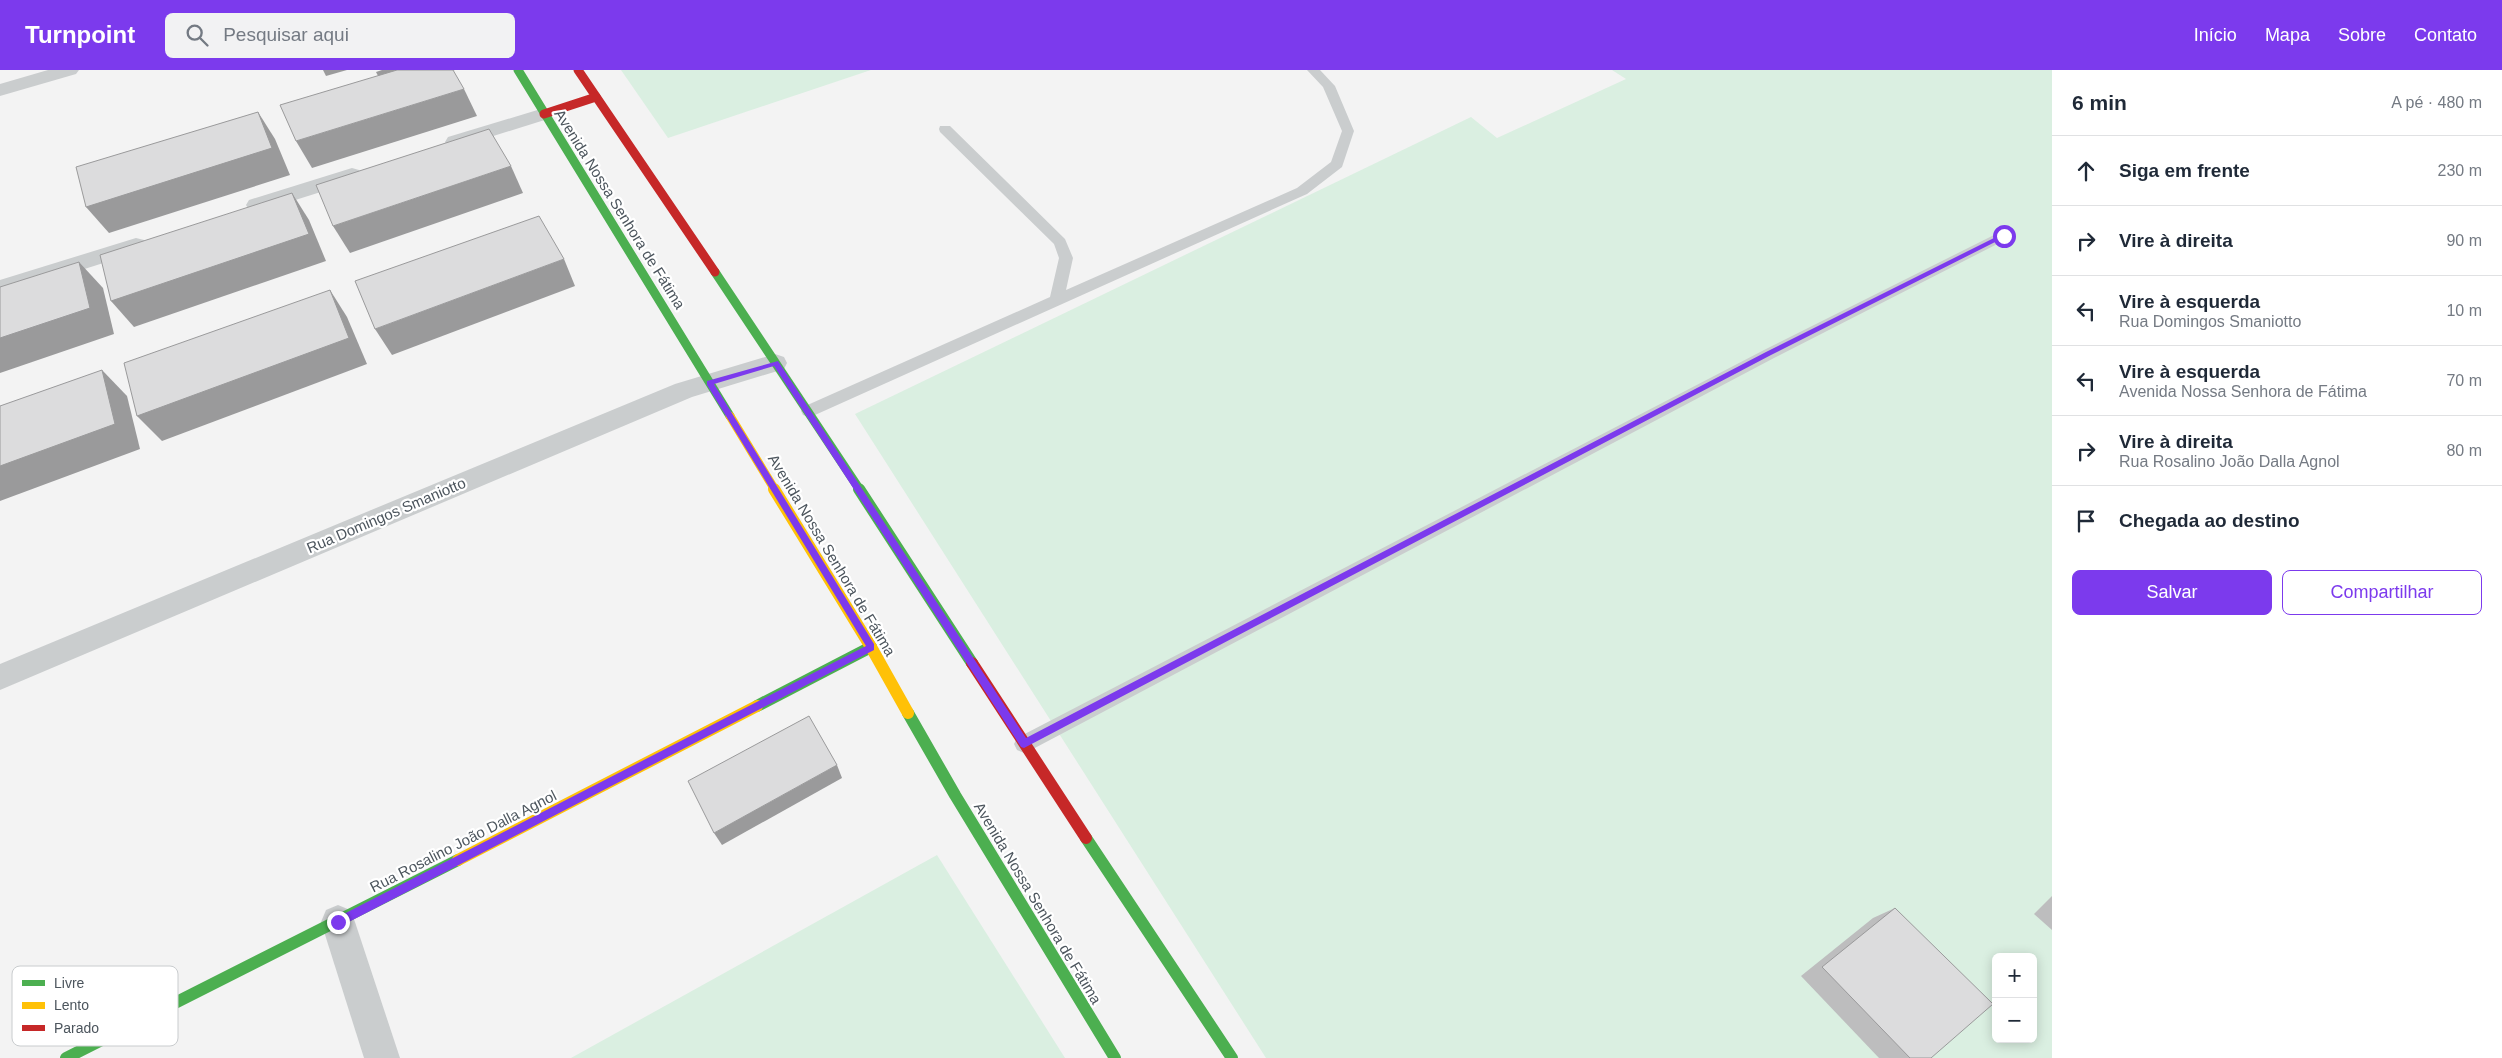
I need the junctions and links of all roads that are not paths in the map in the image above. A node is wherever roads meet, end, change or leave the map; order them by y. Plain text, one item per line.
1 (69, 70) edge
2 (518, 70) edge
3 (578, 70) edge
4 (1313, 70) edge
5 (0, 90) edge
6 (596, 97) junction
7 (544, 114) junction
8 (945, 129) dead end
9 (437, 148) edge
10 (371, 169) edge
11 (238, 212) edge
12 (2004, 236) dead end
13 (152, 239) edge
14 (0, 288) edge
15 (1057, 300) junction
16 (775, 362) junction
17 (709, 383) junction
18 (809, 411) junction
19 (871, 647) junction
20 (0, 677) edge
21 (1024, 744) junction
22 (338, 922) junction
23 (178, 1002) edge
24 (90, 1046) edge
25 (66, 1058) edge
26 (382, 1058) edge
27 (1115, 1058) edge
28 (1232, 1058) edge

1 - 5 street
2 - 7 street, Avenida Nossa Senhora de Fátima
3 - 6 street
4 - 15 lane
6 - 7 street
6 - 16 street
7 - 9 street
7 - 17 street, Avenida Nossa Senhora de Fátima
8 - 15 lane
10 - 11 street
12 - 21 lane
13 - 14 street
15 - 18 lane
16 - 17 street, Rua Domingos Smaniotto
16 - 18 street
17 - 19 street, Avenida Nossa Senhora de Fátima
17 - 20 street, Rua Domingos Smaniotto
18 - 21 street
19 - 22 street, Rua Rosalino João Dalla Agnol
19 - 27 street, Avenida Nossa Senhora de Fátima
21 - 28 street
22 - 23 street, Rua Rosalino João Dalla Agnol
22 - 26 street
24 - 25 street, Rua Rosalino João Dalla Agnol

